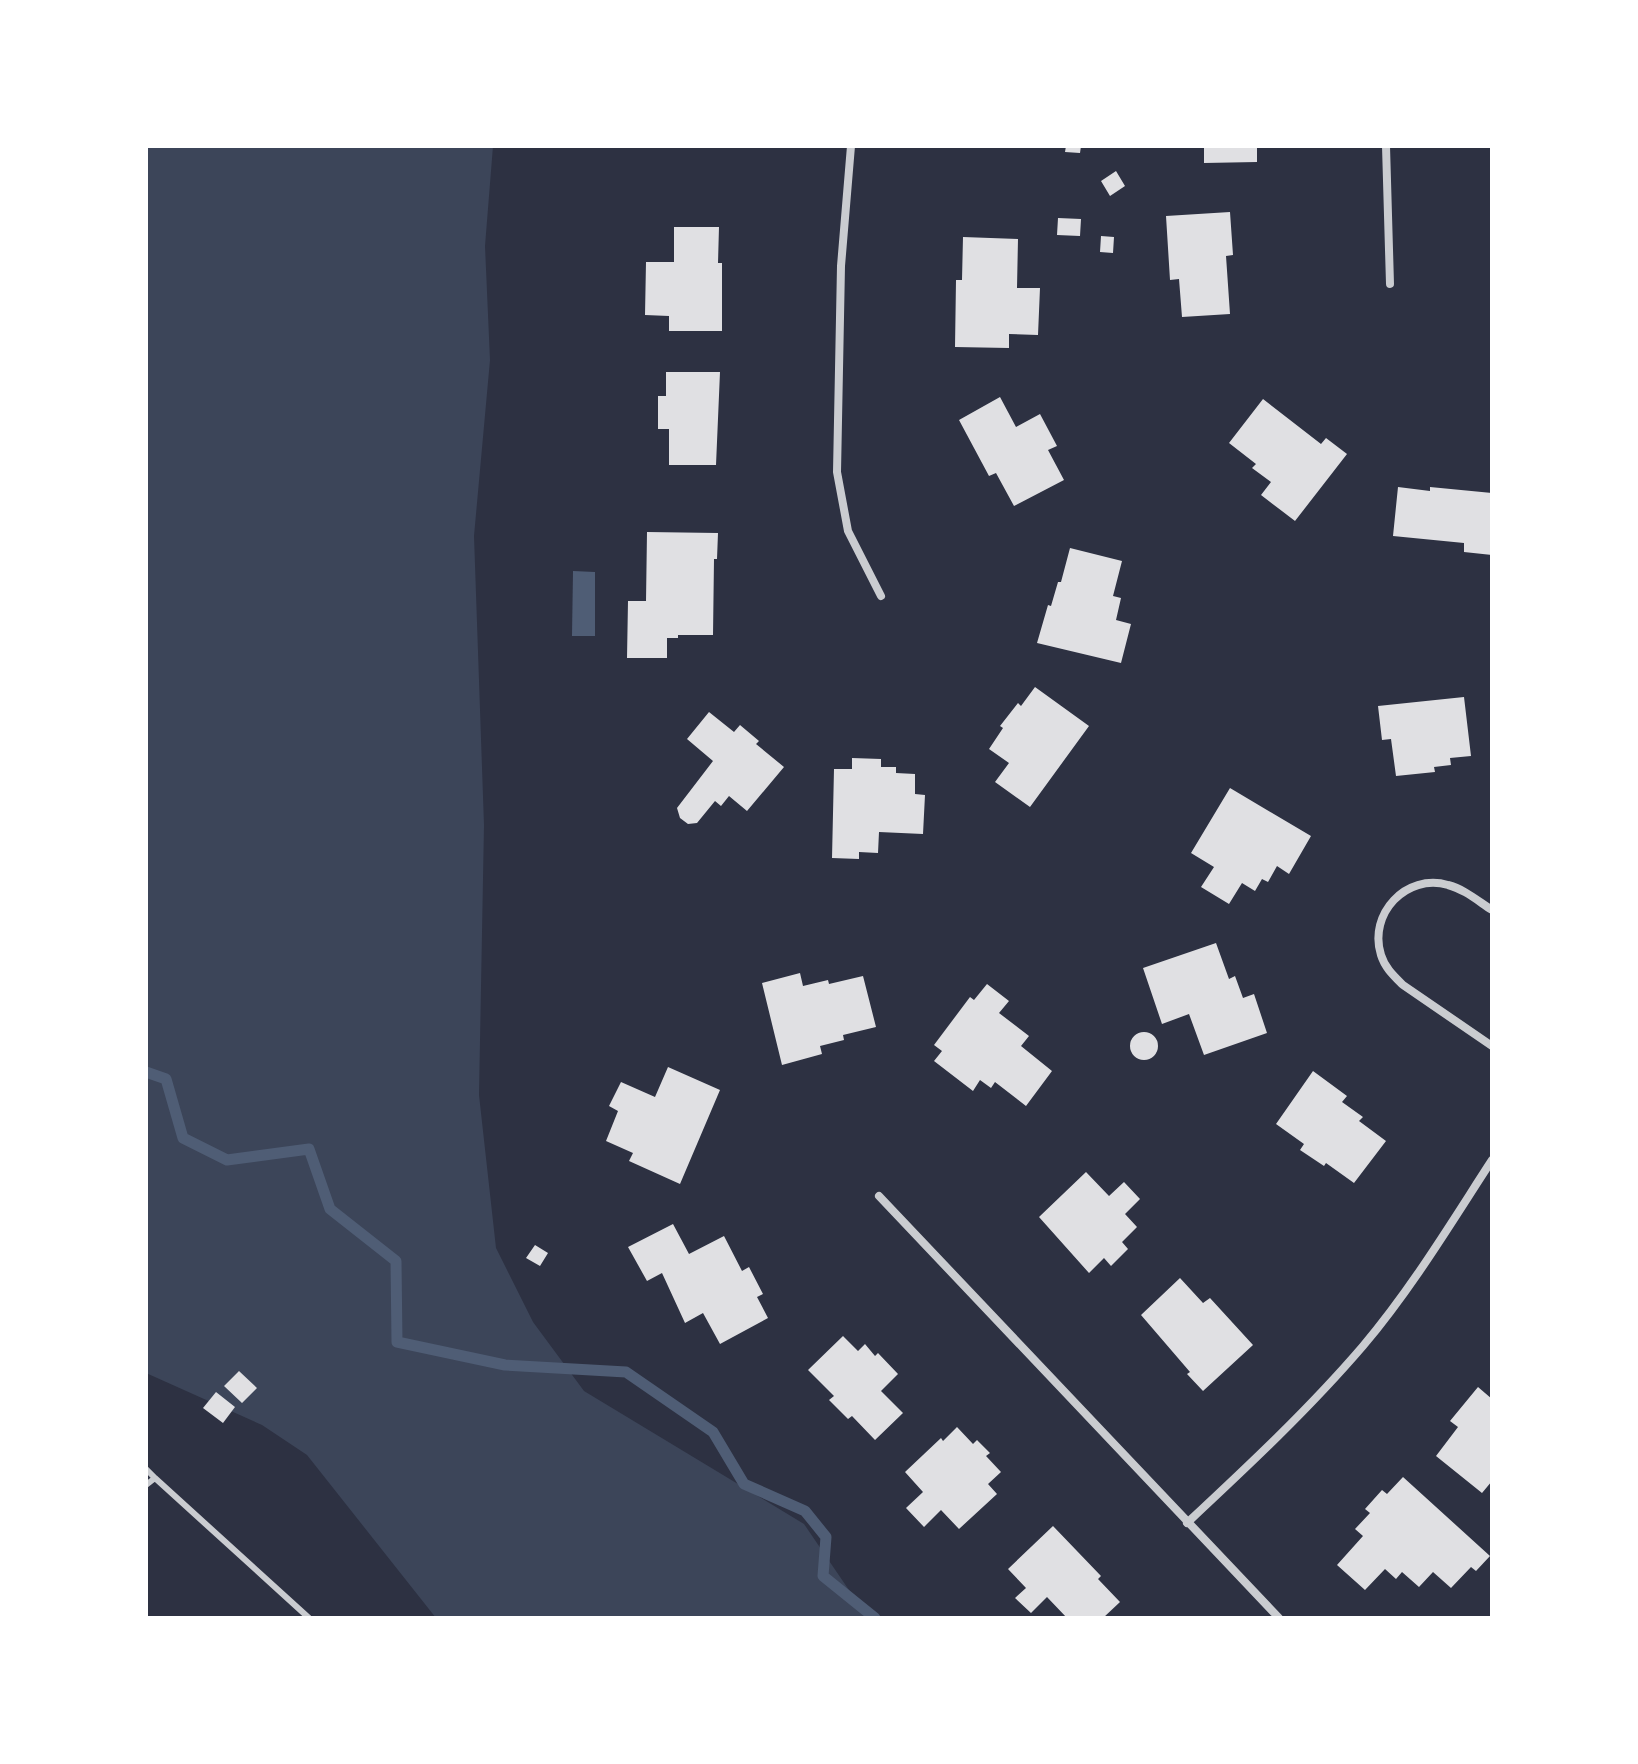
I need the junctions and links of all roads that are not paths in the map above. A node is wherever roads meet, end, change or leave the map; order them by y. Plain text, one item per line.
1 (851, 146) edge
2 (1386, 146) edge
3 (1390, 284) dead end
4 (881, 596) dead end
5 (1492, 910) edge
6 (1492, 1046) edge
7 (1492, 1160) edge
8 (879, 1196) dead end
9 (146, 1469) edge
10 (155, 1478) junction
11 (146, 1485) edge
12 (1187, 1523) junction
13 (309, 1618) edge
14 (1279, 1618) edge

1 - 4 street
2 - 3 street
5 - 6 street
7 - 12 street
8 - 12 street
9 - 10 lane
10 - 11 lane
10 - 13 lane
12 - 14 street

